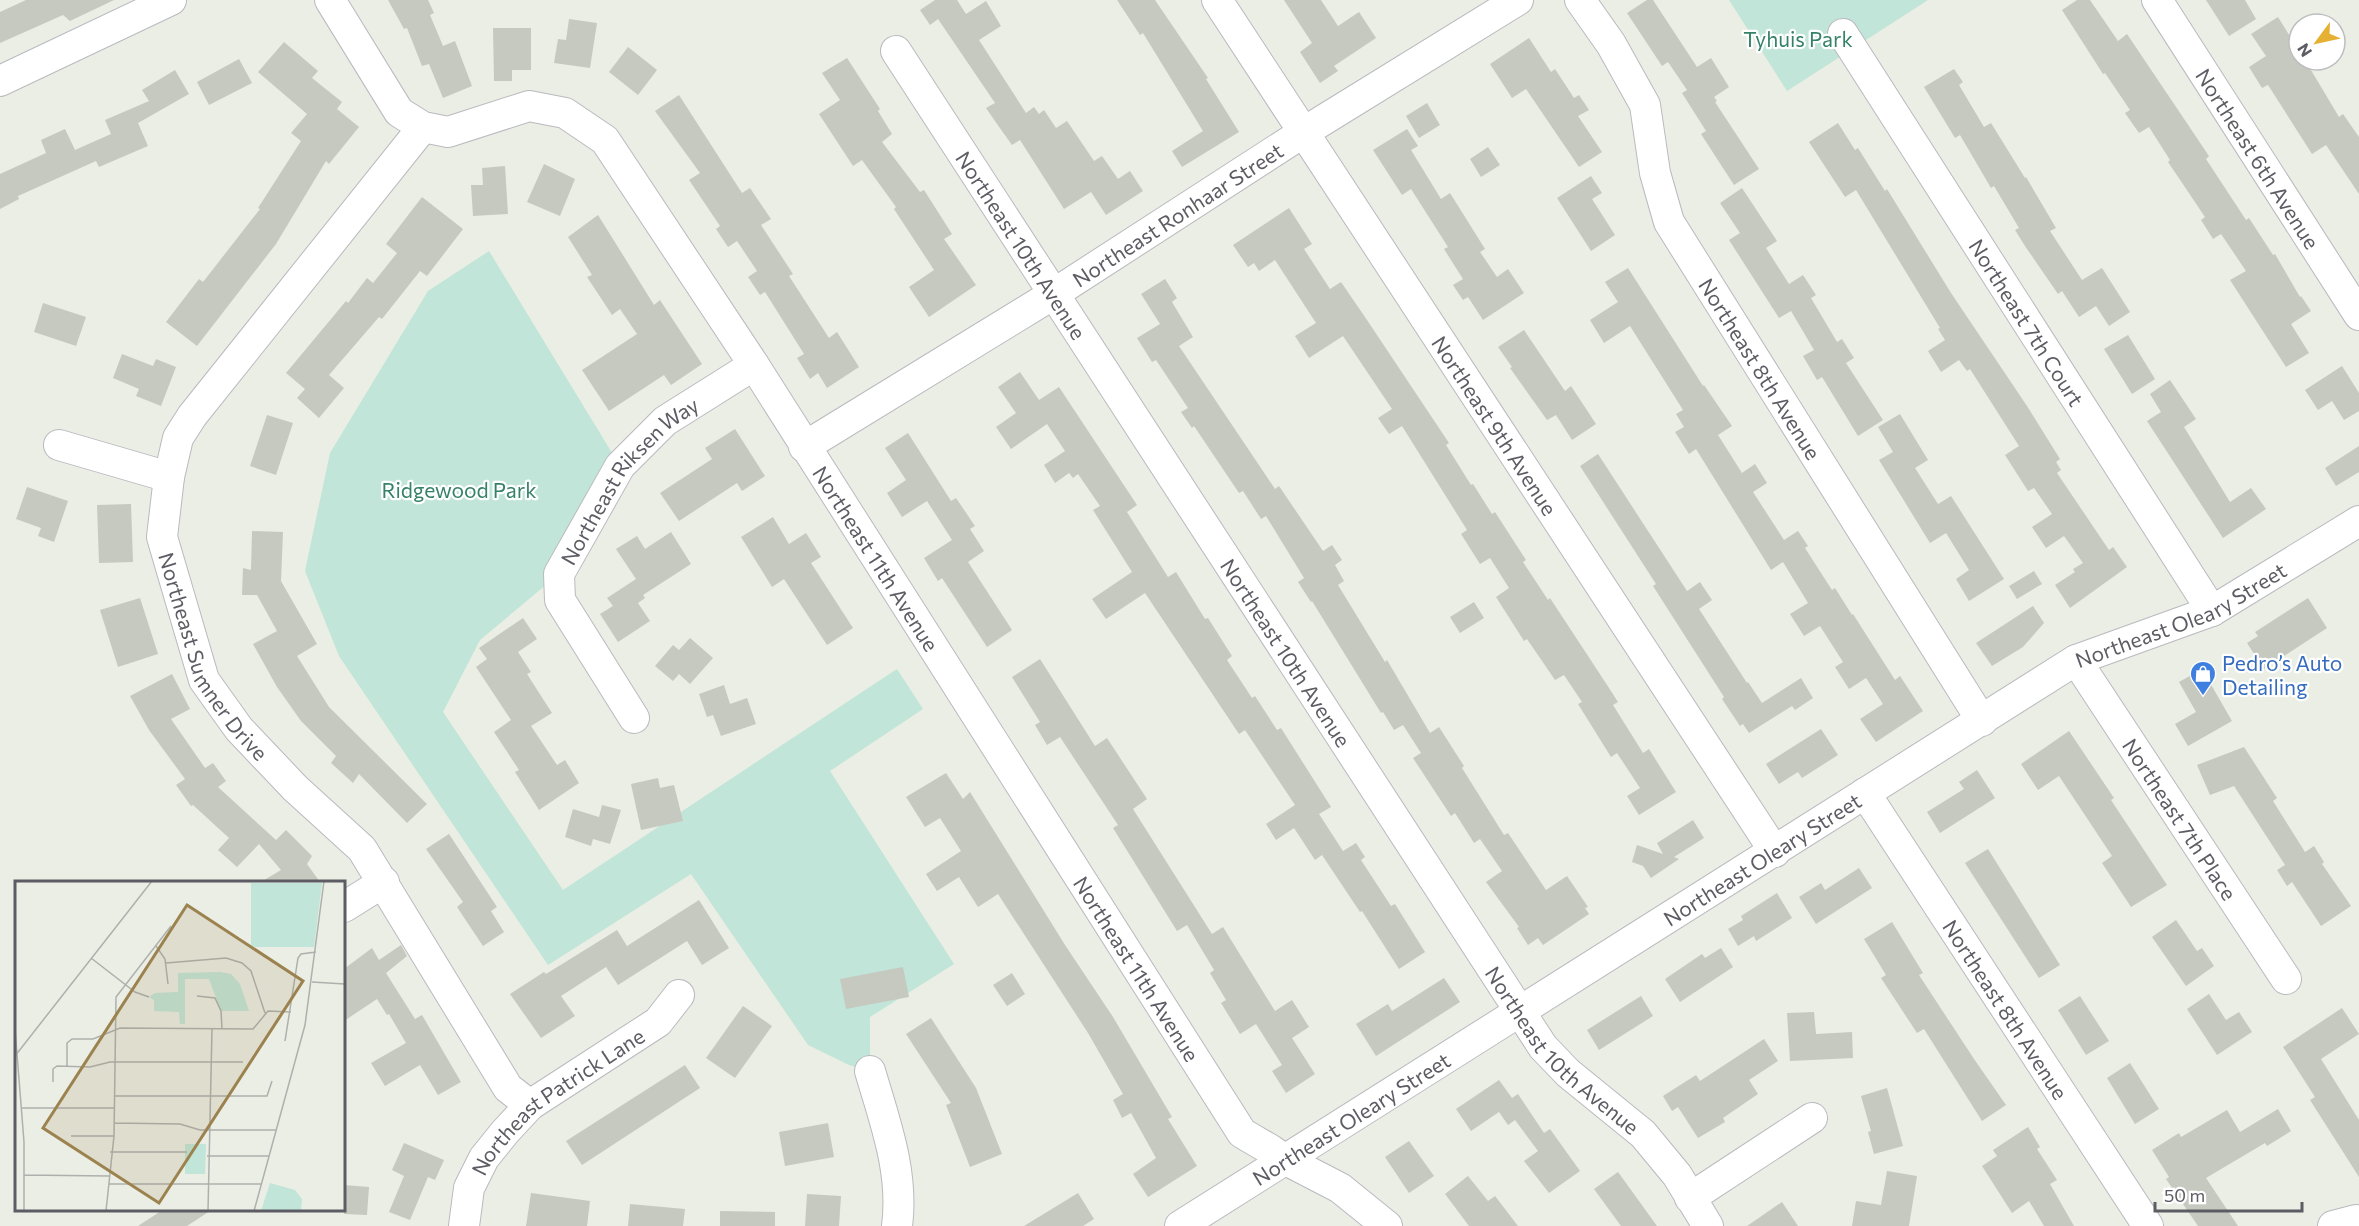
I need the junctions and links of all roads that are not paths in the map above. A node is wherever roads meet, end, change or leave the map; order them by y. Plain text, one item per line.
1 (171, 0) edge
2 (330, 0) edge
3 (1217, 0) edge
4 (1518, 0) edge
5 (1580, 0) edge
6 (2157, 0) edge
7 (1843, 34) dead end
8 (896, 51) dead end
9 (0, 81) edge
10 (423, 127) junction
11 (1304, 132) junction
12 (1052, 295) junction
13 (2359, 315) edge
14 (754, 365) junction
15 (58, 445) dead end
16 (804, 447) junction
17 (169, 477) junction
18 (2359, 521) edge
19 (2212, 611) junction
20 (2076, 660) junction
21 (633, 718) dead end
22 (1982, 721) junction
23 (1865, 793) junction
24 (1775, 852) junction
25 (384, 882) junction
26 (345, 906) edge
27 (2286, 979) dead end
28 (679, 995) dead end
29 (1520, 1012) junction
30 (870, 1071) dead end
31 (531, 1105) junction
32 (1812, 1118) dead end
33 (1284, 1160) junction
34 (1690, 1198) junction
35 (2359, 1221) edge
36 (464, 1226) edge
37 (897, 1226) edge
38 (1180, 1226) edge
39 (1387, 1226) edge
40 (1708, 1226) edge
41 (2148, 1226) edge
42 (2333, 1226) edge

1 - 9 street
2 - 10 street, Northeast 11th Avenue
3 - 11 street, Northeast 9th Avenue
4 - 11 street, Northeast Ronhaar Street
5 - 22 street, Northeast 8th Avenue
6 - 13 street, Northeast 6th Avenue
7 - 19 street, Northeast 7th Court
8 - 12 street, Northeast 10th Avenue
10 - 14 street, Northeast 11th Avenue
10 - 17 street, Northeast Sumner Drive
11 - 12 street, Northeast Ronhaar Street
11 - 24 street, Northeast 9th Avenue
12 - 16 street, Northeast Ronhaar Street
12 - 29 street, Northeast 10th Avenue
14 - 16 street, Northeast 11th Avenue
14 - 21 street, Northeast Riksen Way
15 - 17 street
16 - 33 street, Northeast 11th Avenue
17 - 25 street, Northeast Sumner Drive
18 - 19 street, Northeast Oleary Street
19 - 20 street, Northeast Oleary Street
20 - 22 street, Northeast Oleary Street
20 - 27 street, Northeast 7th Place
22 - 23 street, Northeast Oleary Street
23 - 24 street, Northeast Oleary Street
23 - 41 street, Northeast 8th Avenue
24 - 29 street, Northeast Oleary Street
25 - 26 street
25 - 31 street, Northeast Sumner Drive
28 - 31 street, Northeast Patrick Lane
29 - 33 street, Northeast Oleary Street
29 - 34 street, Northeast 10th Avenue
30 - 37 street
31 - 36 street, Northeast Patrick Lane
32 - 34 street
33 - 38 street, Northeast Oleary Street
33 - 39 street, Northeast 11th Avenue
34 - 40 street, Northeast 10th Avenue
35 - 42 street

